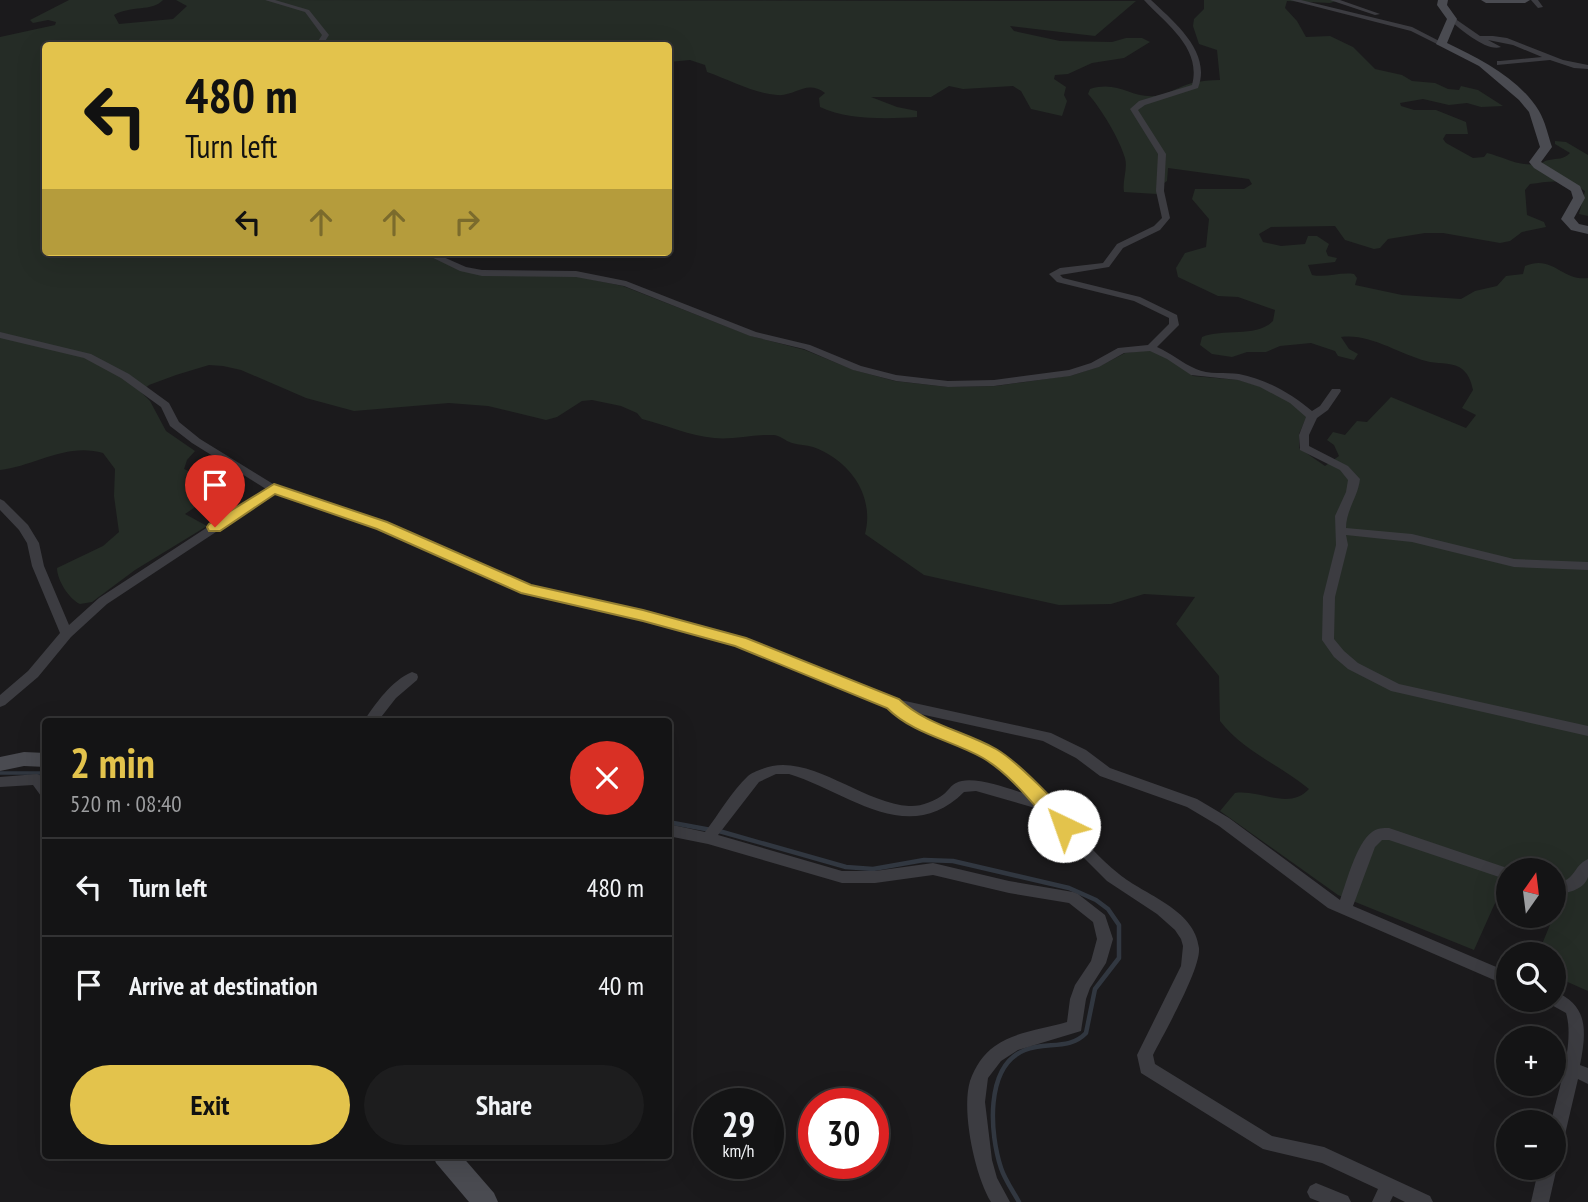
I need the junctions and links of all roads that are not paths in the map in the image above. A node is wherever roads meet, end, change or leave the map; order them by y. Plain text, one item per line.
1 (268, 0) edge
2 (1147, 0) edge
3 (1293, 0) edge
4 (1333, 0) edge
5 (1443, 0) edge
6 (1486, 0) edge
7 (1525, 0) edge
8 (1534, 0) edge
9 (1540, 7) dead end
10 (1452, 19) junction
11 (1418, 31) junction
12 (1482, 38) junction
13 (321, 42) edge
14 (1441, 44) junction
15 (1497, 47) dead end
16 (1554, 59) junction
17 (1500, 63) dead end
18 (1588, 67) edge
19 (1588, 230) edge
20 (434, 256) edge
21 (0, 335) edge
22 (1151, 348) junction
23 (1336, 391) dead end
24 (1312, 416) junction
25 (274, 489) junction
26 (0, 503) edge
27 (1340, 531) junction
28 (1588, 566) edge
29 (67, 634) junction
30 (412, 677) dead end
31 (0, 702) edge
32 (893, 703) junction
33 (373, 718) edge
34 (1588, 731) edge
35 (42, 760) edge
36 (0, 764) edge
37 (0, 782) edge
38 (42, 786) edge
39 (1045, 805) junction
40 (672, 831) edge
41 (711, 833) junction
42 (1588, 865) edge
43 (1496, 870) edge
44 (1566, 888) edge
45 (1344, 909) junction
46 (1496, 974) edge
47 (1566, 1004) edge
48 (1580, 1072) edge
49 (1566, 1110) edge
50 (447, 1159) edge
51 (1545, 1180) edge
52 (1389, 1185) junction
53 (1316, 1192) dead end
54 (485, 1202) edge
55 (1001, 1202) edge
56 (1342, 1202) edge
57 (1381, 1202) edge
58 (1424, 1202) edge
59 (1540, 1202) edge

1 - 13 street
2 - 22 street
3 - 11 street
4 - 11 street
5 - 10 street
6 - 7 street
8 - 9 street
10 - 12 street
10 - 14 street
11 - 14 street
12 - 15 street
12 - 16 street
14 - 19 street
16 - 17 street
16 - 18 street
20 - 22 street
21 - 25 street
22 - 24 street
23 - 24 street
24 - 27 street
25 - 29 street
25 - 32 street
26 - 29 street
27 - 28 street
27 - 34 street
29 - 31 street
30 - 33 street
32 - 39 street
32 - 45 street
35 - 36 street
37 - 38 street
39 - 41 street
39 - 52 street
40 - 41 street
41 - 55 street
42 - 44 street
43 - 45 street
45 - 46 street
47 - 48 street
48 - 49 street
50 - 54 street
51 - 59 street
52 - 57 street
52 - 58 street
53 - 56 street

